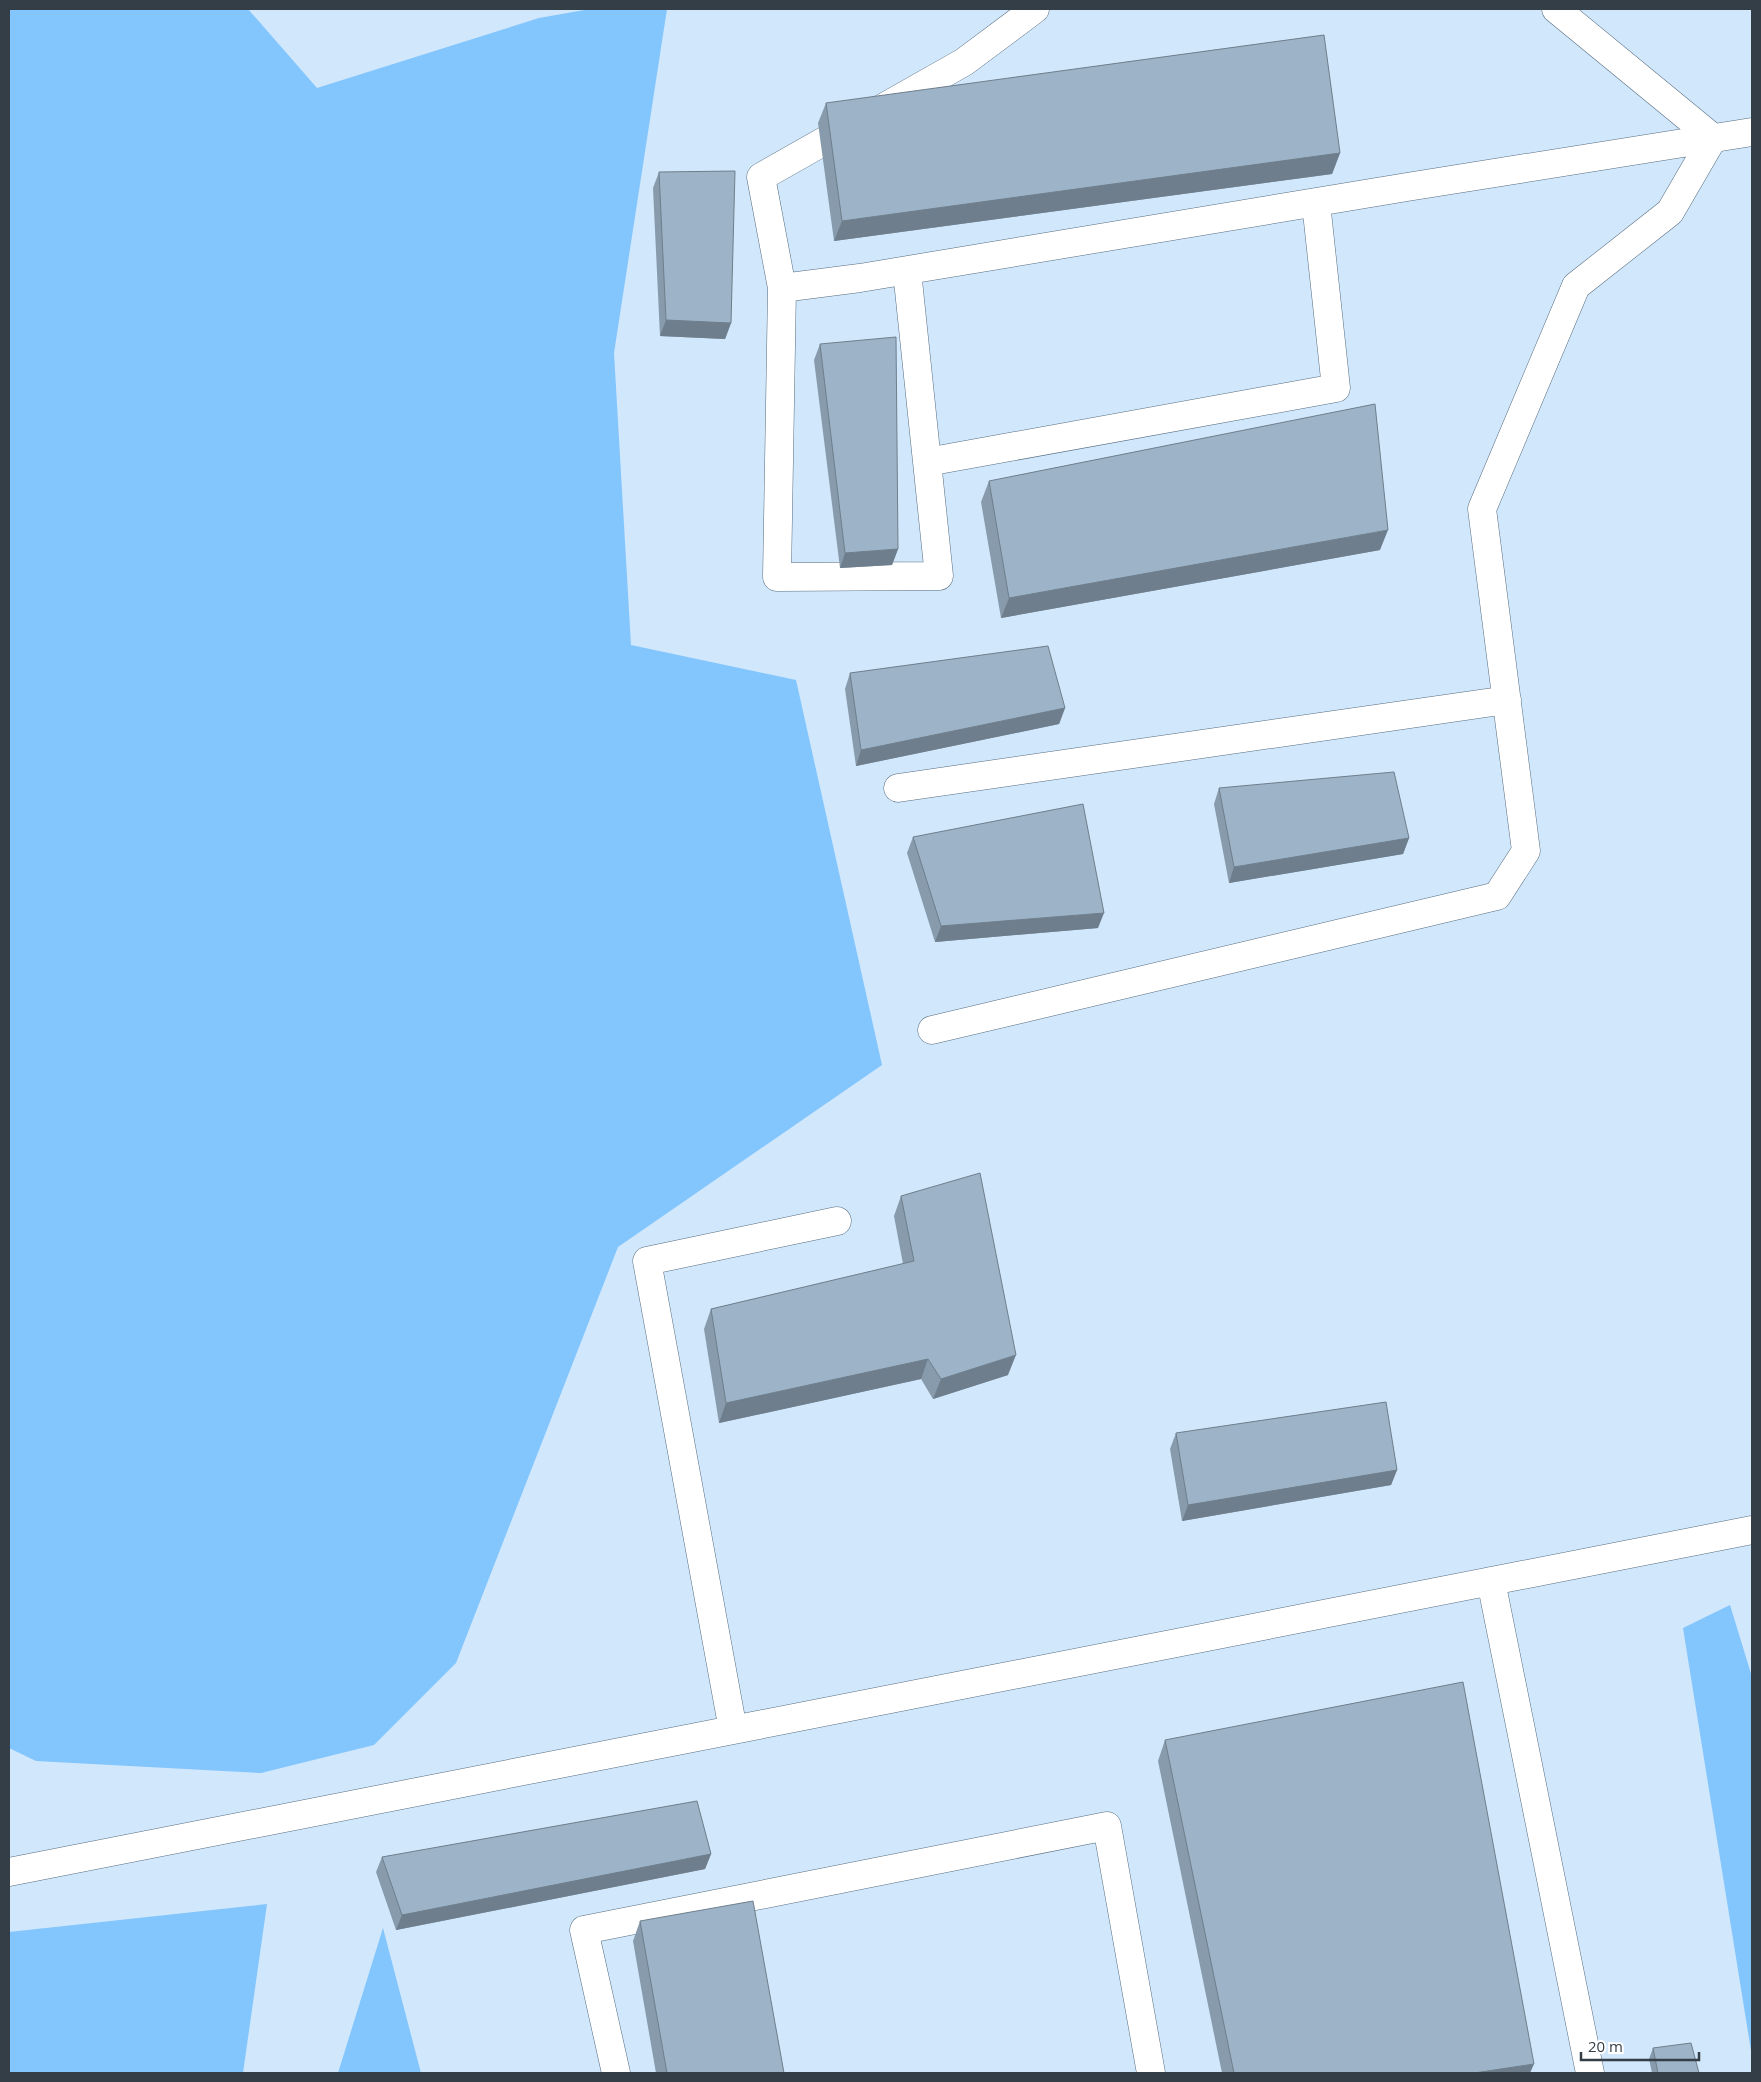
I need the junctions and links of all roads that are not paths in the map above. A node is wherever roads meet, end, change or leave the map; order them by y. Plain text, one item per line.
1 (1035, 9) edge
2 (1556, 9) edge
3 (1752, 132) edge
4 (1713, 138) junction
5 (1316, 203) junction
6 (908, 271) junction
7 (782, 288) junction
8 (927, 462) junction
9 (1507, 700) junction
10 (898, 788) dead end
11 (932, 1030) dead end
12 (837, 1220) dead end
13 (1752, 1530) edge
14 (1491, 1581) junction
15 (733, 1730) junction
16 (9, 1872) edge
17 (616, 2073) edge
18 (1151, 2073) edge
19 (1590, 2073) edge

1 - 7 street
2 - 4 street
3 - 4 street
4 - 5 street
4 - 9 street
5 - 6 street
5 - 8 street
6 - 7 street
6 - 8 street
7 - 8 street
9 - 10 street
9 - 11 street
12 - 15 street
13 - 14 street
14 - 15 street
14 - 19 street
15 - 16 street
17 - 18 street

